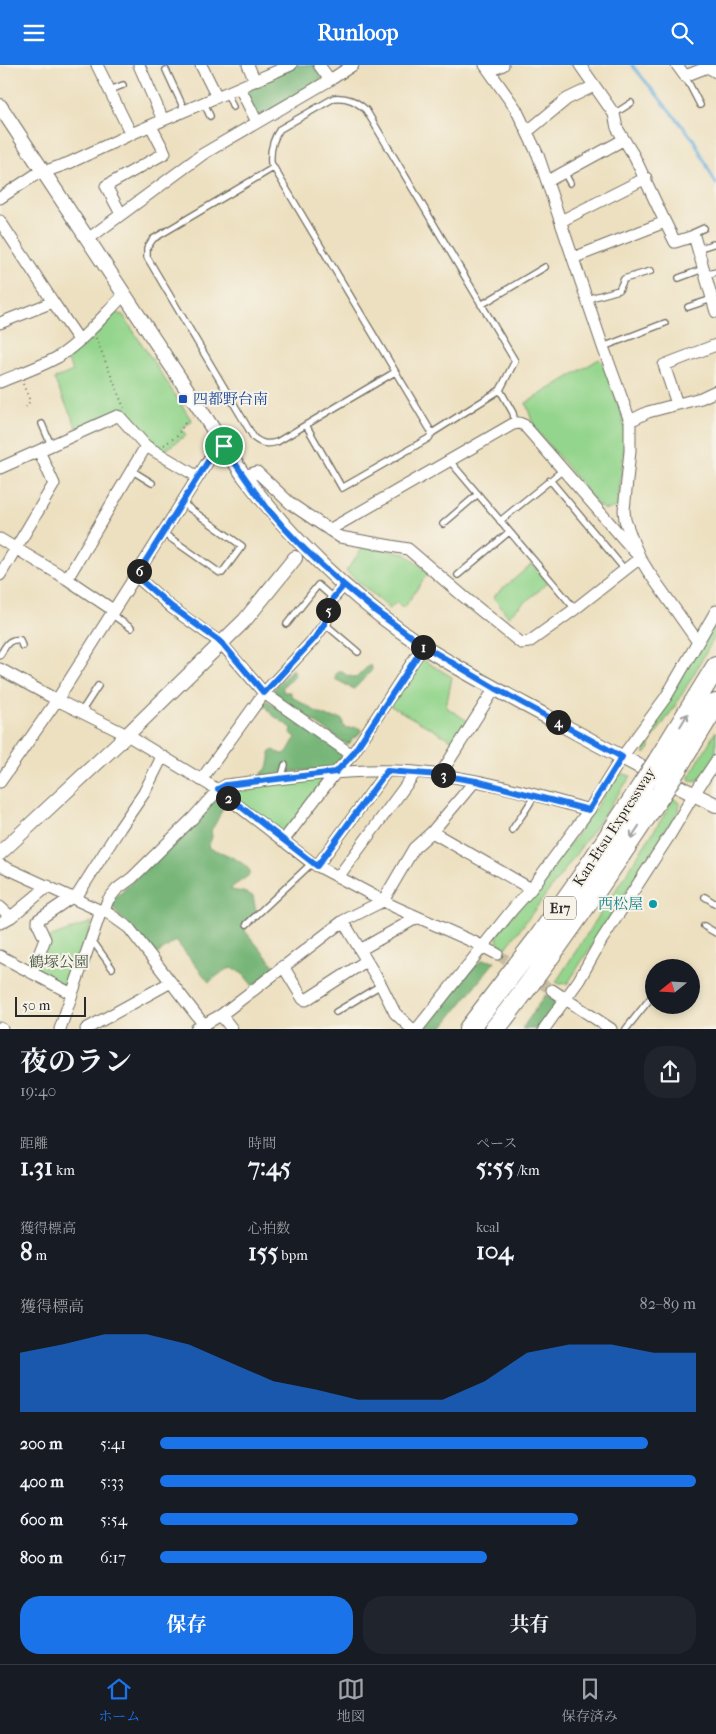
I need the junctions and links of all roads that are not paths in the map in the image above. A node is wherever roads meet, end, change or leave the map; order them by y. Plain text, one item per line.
1 (97, 65) edge
2 (139, 65) edge
3 (201, 65) edge
4 (248, 65) edge
5 (291, 65) edge
6 (319, 65) edge
7 (353, 65) edge
8 (503, 65) edge
9 (580, 65) edge
10 (677, 65) edge
11 (487, 68) edge
12 (166, 70) dead end
13 (716, 72) edge
14 (685, 76) junction
15 (330, 80) junction
16 (256, 81) junction
17 (123, 85) dead end
18 (594, 87) junction
19 (240, 88) junction
20 (110, 91) junction
21 (222, 95) junction
22 (204, 103) junction
23 (631, 103) dead end
24 (700, 105) dead end
25 (0, 106) edge
26 (233, 107) dead end
27 (184, 111) junction
28 (614, 114) junction
29 (210, 116) dead end
30 (164, 120) junction
31 (257, 122) junction
32 (151, 126) junction
33 (528, 131) junction
34 (131, 134) junction
35 (623, 140) junction
36 (273, 168) junction
37 (564, 172) junction
38 (44, 173) junction
39 (646, 178) junction
40 (548, 181) junction
41 (570, 183) dead end
42 (0, 198) edge
43 (121, 214) junction
44 (0, 221) edge
45 (560, 221) junction
46 (665, 222) junction
47 (704, 228) dead end
48 (694, 236) junction
49 (88, 239) junction
50 (713, 244) dead end
51 (697, 249) junction
52 (573, 258) junction
53 (545, 267) dead end
54 (651, 271) dead end
55 (708, 272) edge
56 (679, 277) dead end
57 (124, 295) junction
58 (587, 299) junction
59 (53, 302) junction
60 (714, 304) edge
61 (481, 305) junction
62 (688, 307) dead end
63 (0, 323) edge
64 (665, 323) dead end
65 (79, 340) junction
66 (716, 345) edge
67 (603, 347) junction
68 (395, 372) junction
69 (0, 382) edge
70 (500, 390) junction
71 (716, 391) edge
72 (678, 404) junction
73 (630, 421) junction
74 (515, 423) junction
75 (42, 424) dead end
76 (306, 425) junction
77 (432, 433) junction
78 (51, 445) junction
79 (146, 446) junction
80 (224, 446) junction
81 (39, 451) junction
82 (449, 460) junction
83 (0, 468) edge
84 (131, 470) junction
85 (563, 470) junction
86 (198, 477) junction
87 (244, 477) junction
88 (550, 480) junction
89 (152, 483) dead end
90 (478, 494) junction
91 (182, 503) junction
92 (500, 521) junction
93 (443, 524) dead end
94 (328, 530) junction
95 (509, 532) junction
96 (163, 533) junction
97 (0, 539) edge
98 (16, 548) junction
99 (640, 558) junction
100 (295, 559) dead end
101 (621, 565) dead end
102 (0, 575) edge
103 (458, 575) dead end
104 (136, 576) junction
105 (67, 579) junction
106 (344, 585) junction
107 (333, 598) junction
108 (575, 609) junction
109 (716, 611) edge
110 (112, 612) junction
111 (325, 623) junction
112 (287, 624) dead end
113 (132, 629) dead end
114 (698, 642) junction
115 (222, 643) junction
116 (22, 646) dead end
117 (424, 646) junction
118 (358, 652) dead end
119 (0, 655) edge
120 (716, 667) edge
121 (0, 669) edge
122 (98, 686) dead end
123 (495, 688) junction
124 (264, 693) junction
125 (57, 700) junction
126 (716, 704) edge
127 (81, 712) junction
128 (126, 735) junction
129 (352, 755) junction
130 (162, 757) junction
131 (622, 757) junction
132 (716, 761) edge
133 (285, 765) dead end
134 (666, 766) junction
135 (387, 771) junction
136 (336, 772) junction
137 (415, 773) junction
138 (440, 775) junction
139 (281, 779) junction
140 (201, 780) junction
141 (476, 781) junction
142 (0, 782) edge
143 (218, 789) junction
144 (694, 794) junction
145 (534, 795) junction
146 (716, 805) edge
147 (589, 810) junction
148 (512, 830) dead end
149 (432, 832) junction
150 (284, 841) junction
151 (0, 853) edge
152 (0, 865) edge
153 (315, 865) junction
154 (338, 877) junction
155 (582, 877) junction
156 (48, 886) junction
157 (599, 887) junction
158 (531, 889) junction
159 (705, 897) dead end
160 (73, 898) junction
161 (383, 901) junction
162 (716, 903) edge
163 (0, 907) edge
164 (102, 910) junction
165 (418, 917) junction
166 (5, 920) edge
167 (343, 921) junction
168 (248, 924) dead end
169 (704, 926) dead end
170 (716, 933) edge
171 (92, 940) junction
172 (483, 947) junction
173 (360, 950) junction
174 (497, 954) tunnel mouth
175 (0, 956) edge
176 (366, 961) junction
177 (283, 966) junction
178 (112, 969) dead end
179 (32, 973) junction
180 (171, 982) junction
181 (381, 985) junction
182 (552, 990) tunnel mouth
183 (72, 995) junction
184 (566, 998) junction
185 (645, 1005) edge
186 (336, 1012) dead end
187 (221, 1015) junction
188 (60, 1027) edge
189 (200, 1027) edge
190 (73, 1029) edge
191 (86, 1029) edge
192 (232, 1029) edge
193 (412, 1029) edge
194 (417, 1029) edge
195 (459, 1029) edge
196 (469, 1029) edge
197 (495, 1029) edge
198 (509, 1029) edge
199 (544, 1029) edge
200 (611, 1029) edge
201 (626, 1029) edge

1 - 20 street
2 - 30 street
3 - 21 street
4 - 16 street
5 - 16 street
6 - 15 street
7 - 15 street
8 - 11 street
9 - 18 street
10 - 14 street
11 - 33 street
12 - 27 lane
13 - 14 street
14 - 24 lane
15 - 31 street
16 - 19 street
17 - 20 lane
18 - 28 street
18 - 33 street
19 - 21 street
19 - 31 street
20 - 34 street
21 - 22 street
21 - 26 lane
22 - 27 street
22 - 29 lane
23 - 28 lane
25 - 38 street
27 - 30 street
28 - 35 street
30 - 32 street
31 - 43 street
32 - 34 street
32 - 43 street
33 - 40 street
34 - 38 street
35 - 37 street
35 - 39 street
36 - 61 lane
36 - 68 lane
36 - 76 lane
37 - 40 street
37 - 41 lane
38 - 42 street
38 - 49 street
39 - 45 street
39 - 46 street
40 - 45 street
43 - 49 street
44 - 59 street
45 - 52 street
46 - 48 street
46 - 52 street
47 - 48 lane
48 - 51 street
49 - 57 street
50 - 51 lane
51 - 55 street
52 - 58 street
53 - 61 lane
54 - 58 lane
55 - 56 lane
55 - 60 street
57 - 65 street
57 - 80 street
58 - 67 street
59 - 63 street
59 - 65 street
60 - 62 lane
61 - 70 lane
64 - 67 lane
65 - 69 street
66 - 72 street
67 - 73 street
68 - 76 lane
68 - 77 lane
70 - 74 lane
70 - 77 lane
71 - 72 street
72 - 73 street
73 - 99 street
74 - 82 street
74 - 85 street
75 - 78 lane
76 - 77 lane
78 - 79 street
78 - 81 street
79 - 84 street
79 - 86 street
80 - 86 street
80 - 87 street
81 - 83 street
81 - 98 street
82 - 90 lane
82 - 94 street
84 - 89 lane
84 - 105 street
85 - 88 lane
85 - 99 street
86 - 91 street
87 - 94 street
87 - 106 street
88 - 92 lane
88 - 101 lane
90 - 92 lane
90 - 93 lane
91 - 96 street
91 - 96 lane
92 - 95 lane
94 - 108 street
95 - 103 lane
95 - 108 lane
96 - 104 street
97 - 98 street
98 - 102 street
98 - 105 street
99 - 108 street
99 - 114 street
100 - 115 street
104 - 110 street
104 - 115 street
105 - 110 street
106 - 107 street
106 - 117 street
107 - 111 street
107 - 112 lane
109 - 114 street
110 - 113 lane
110 - 125 street
111 - 118 lane
111 - 124 street
114 - 131 street
115 - 124 street
115 - 128 street
116 - 119 lane
117 - 123 street
117 - 129 street
134 -> 120 highway, Kan-Etsu Expressway / E17
121 - 125 street
122 - 127 lane
123 - 131 street
123 - 138 street
124 - 129 street
124 - 140 street
125 - 127 street
125 - 142 street
126 - 134 highway, Kan-Etsu Expressway / E17
127 - 128 street
128 - 130 street
128 - 151 street
129 - 136 street
130 - 140 street
130 - 160 street
131 - 144 street
131 - 147 street
132 - 144 street
133 - 139 lane
134 - 155 highway, Kan-Etsu Expressway / E17, bridge
134 -> 157 highway, Kan-Etsu Expressway / E17, bridge
135 - 136 street
135 - 137 street
135 - 153 street
136 - 139 street
136 - 150 street
137 - 138 street
137 - 154 street
138 - 141 street
139 - 143 street
140 - 143 street
141 - 145 street
141 - 149 street
143 - 150 street
143 - 164 street
144 - 146 street
144 - 184 street
145 - 147 street
145 - 148 lane
147 - 158 street
149 - 158 street
149 - 161 street
150 - 153 street
152 - 156 street
153 - 154 street
153 - 168 lane
154 - 161 street
155 - 195 highway
155 - 196 highway, Kan-Etsu Expressway / E17
156 - 160 street
156 - 166 street
157 - 197 highway, Kan-Etsu Expressway / E17
157 - 198 highway
158 - 172 street
159 - 162 lane
160 - 164 street
160 - 179 street
161 - 165 street
161 - 167 street
163 - 166 street
164 - 171 street
164 - 180 street
165 - 172 street
165 - 173 street
167 - 173 street
167 - 177 street
169 - 170 lane
171 - 178 lane
171 - 183 street
172 - 174 street
172 - 194 street
173 - 176 street
175 - 179 street
176 - 177 street
176 - 181 street
177 - 187 street
179 - 183 street
180 - 189 street
180 - 191 street
181 - 186 lane
181 - 193 street
182 - 184 street
183 - 188 street
184 - 199 street
184 - 200 street
185 - 201 lane
187 - 189 street
187 - 192 street
188 - 190 street

